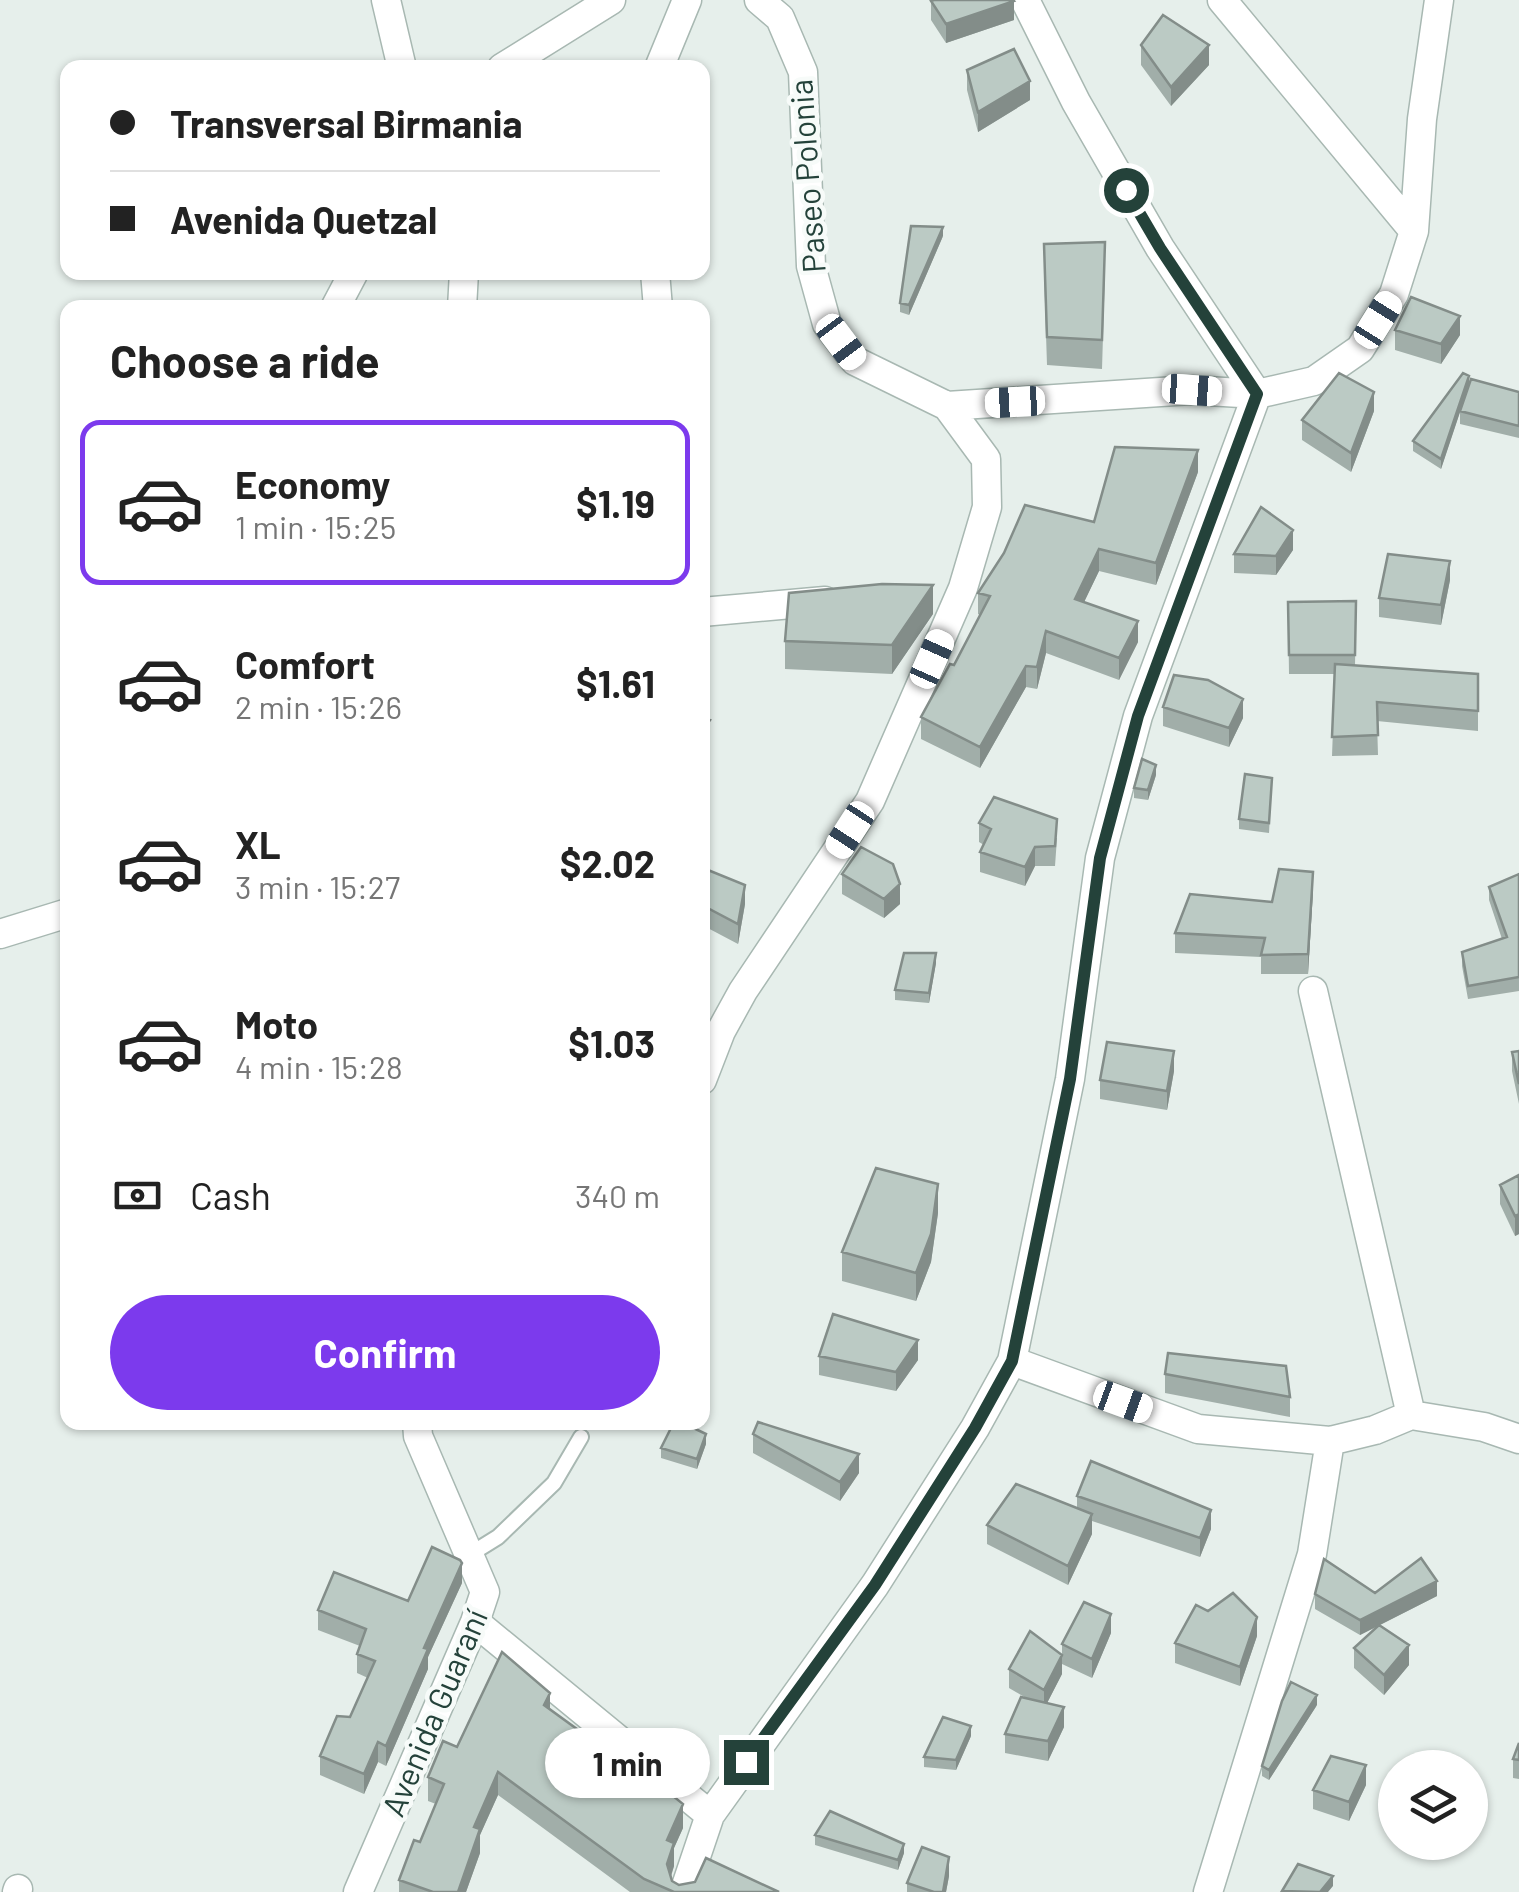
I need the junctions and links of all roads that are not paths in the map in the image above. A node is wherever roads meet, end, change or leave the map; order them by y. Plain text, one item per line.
1 (386, 0) edge
2 (611, 0) edge
3 (687, 0) edge
4 (759, 0) edge
5 (1025, 0) edge
6 (1222, 0) edge
7 (1439, 0) edge
8 (400, 60) edge
9 (515, 60) edge
10 (662, 60) edge
11 (1414, 231) junction
12 (1257, 394) junction
13 (946, 406) junction
14 (963, 588) junction
15 (926, 592) edge
16 (852, 598) edge
17 (710, 611) edge
18 (60, 915) edge
19 (0, 934) edge
20 (1313, 991) dead end
21 (710, 1060) edge
22 (1012, 1361) junction
23 (1411, 1414) junction
24 (418, 1430) edge
25 (581, 1438) dead end
26 (1519, 1439) edge
27 (1330, 1441) junction
28 (469, 1555) junction
29 (475, 1622) junction
30 (710, 1815) junction
31 (358, 1892) edge
32 (684, 1892) edge
33 (1208, 1892) edge

1 - 8 street
2 - 9 street
3 - 10 street
4 - 13 street, Paseo Polonia
5 - 12 street
6 - 11 street
7 - 11 street
11 - 12 street
12 - 13 street
12 - 22 street
13 - 14 street
14 - 15 street
14 - 21 street
16 - 17 street
18 - 19 street
20 - 23 street
22 - 27 street
22 - 30 street
23 - 26 street
23 - 27 street
24 - 28 street, Avenida Guaraní
25 - 28 lane
27 - 33 street
28 - 29 street, Avenida Guaraní
29 - 30 street
29 - 31 street, Avenida Guaraní
30 - 32 street

